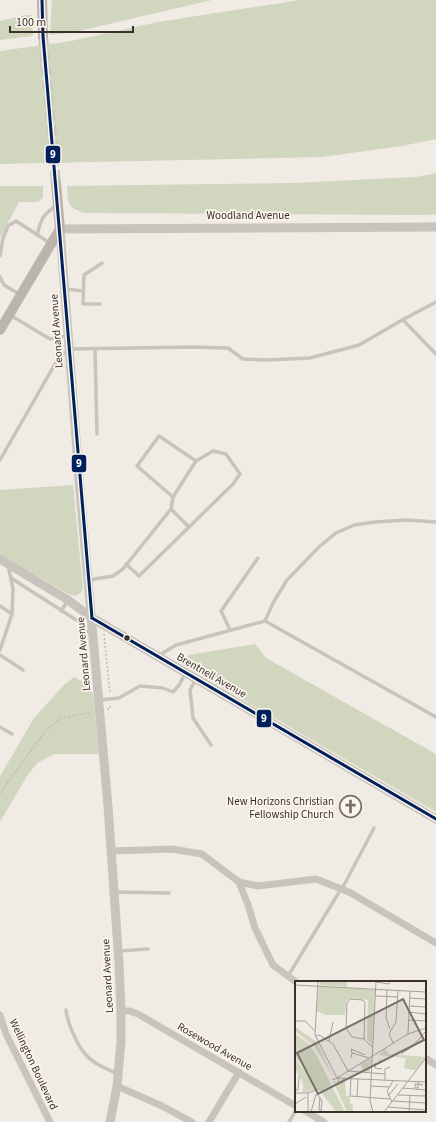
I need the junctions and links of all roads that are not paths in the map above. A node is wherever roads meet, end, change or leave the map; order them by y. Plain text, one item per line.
1 (42, 0) edge
2 (43, 36) tunnel mouth
3 (56, 183) tunnel mouth
4 (58, 204) junction
5 (436, 227) edge
6 (60, 229) junction
7 (37, 235) junction
8 (51, 244) junction
9 (0, 256) edge
10 (102, 263) dead end
11 (0, 277) edge
12 (2, 285) edge
13 (64, 289) junction
14 (83, 291) junction
15 (20, 295) junction
16 (436, 302) edge
17 (100, 304) dead end
18 (9, 314) junction
19 (403, 320) junction
20 (0, 330) edge
21 (68, 336) junction
22 (69, 349) junction
23 (95, 350) junction
24 (436, 354) edge
25 (97, 434) dead end
26 (0, 460) edge
27 (196, 461) junction
28 (173, 497) junction
29 (171, 509) junction
30 (436, 522) edge
31 (189, 527) junction
32 (258, 558) dead end
33 (4, 562) edge
34 (126, 564) junction
35 (11, 578) junction
36 (88, 580) junction
37 (68, 600) junction
38 (0, 606) edge
39 (61, 610) junction
40 (12, 614) junction
41 (92, 618) junction
42 (266, 621) junction
43 (230, 630) junction
44 (93, 631) junction
45 (0, 650) edge
46 (0, 655) edge
47 (157, 656) junction
48 (22, 670) dead end
49 (186, 673) junction
50 (196, 679) junction
51 (99, 700) junction
52 (436, 717) edge
53 (0, 727) edge
54 (12, 734) dead end
55 (211, 745) dead end
56 (436, 819) edge
57 (374, 828) dead end
58 (111, 851) junction
59 (239, 882) junction
60 (341, 889) junction
61 (114, 892) junction
62 (169, 893) dead end
63 (436, 943) edge
64 (148, 949) dead end
65 (118, 951) junction
66 (288, 976) junction
67 (295, 981) edge
68 (66, 1010) dead end
69 (121, 1011) junction
70 (0, 1015) edge
71 (426, 1059) edge
72 (436, 1064) edge
73 (239, 1072) junction
74 (118, 1073) junction
75 (116, 1086) junction
76 (295, 1105) edge
77 (295, 1112) edge
78 (307, 1112) edge
79 (50, 1122) edge
80 (110, 1122) edge
81 (192, 1122) edge
82 (210, 1122) edge
83 (288, 1122) edge
84 (324, 1122) edge

1 - 2 main road
3 - 4 main road, Leonard Avenue
4 - 6 main road, Leonard Avenue
4 - 7 lane
5 - 6 street, Woodland Avenue
6 - 8 main road
6 - 13 street, Leonard Avenue
7 - 8 lane
7 - 9 lane
8 - 15 main road
10 - 14 lane
11 - 12 lane
12 - 15 lane
13 - 14 lane
13 - 21 street, Leonard Avenue
14 - 17 lane
15 - 18 main road
16 - 19 lane
18 - 20 main road
18 - 21 lane
19 - 23 lane
19 - 24 lane
21 - 22 street, Leonard Avenue
22 - 23 lane
22 - 26 lane
22 - 36 street, Leonard Avenue
23 - 25 lane
27 - 28 lane
27 - 28 lane
27 - 31 lane
28 - 29 lane
29 - 31 lane
29 - 34 lane
30 - 42 lane
31 - 34 lane
32 - 43 lane
33 - 35 lane
33 - 37 street, Brentnell Avenue
34 - 36 lane
35 - 39 lane
35 - 40 lane
36 - 41 street, Leonard Avenue
37 - 39 lane
37 - 41 street, Brentnell Avenue
38 - 40 lane
39 - 44 lane
40 - 45 lane
41 - 44 street, Leonard Avenue
41 - 47 street, Brentnell Avenue
42 - 43 lane
42 - 52 lane
43 - 47 lane
44 - 51 street, Leonard Avenue
46 - 48 lane
47 - 49 street, Brentnell Avenue
49 - 50 street, Brentnell Avenue
49 - 51 lane
50 - 55 lane
50 - 56 street, Brentnell Avenue
51 - 58 street, Leonard Avenue
53 - 54 lane
57 - 60 lane
58 - 59 street
58 - 61 street, Leonard Avenue
59 - 60 street
59 - 66 street
60 - 63 street
60 - 66 lane
61 - 62 lane
61 - 65 street, Leonard Avenue
64 - 65 lane
65 - 69 street, Leonard Avenue
66 - 67 street
68 - 74 lane
69 - 73 street, Rosewood Avenue
69 - 74 street, Leonard Avenue
70 - 79 street, Wellington Boulevard
71 - 72 street
73 - 76 street, Rosewood Avenue
73 - 82 street
74 - 75 street, Leonard Avenue
75 - 80 street, Leonard Avenue
75 - 81 street
77 - 83 lane
78 - 84 street

